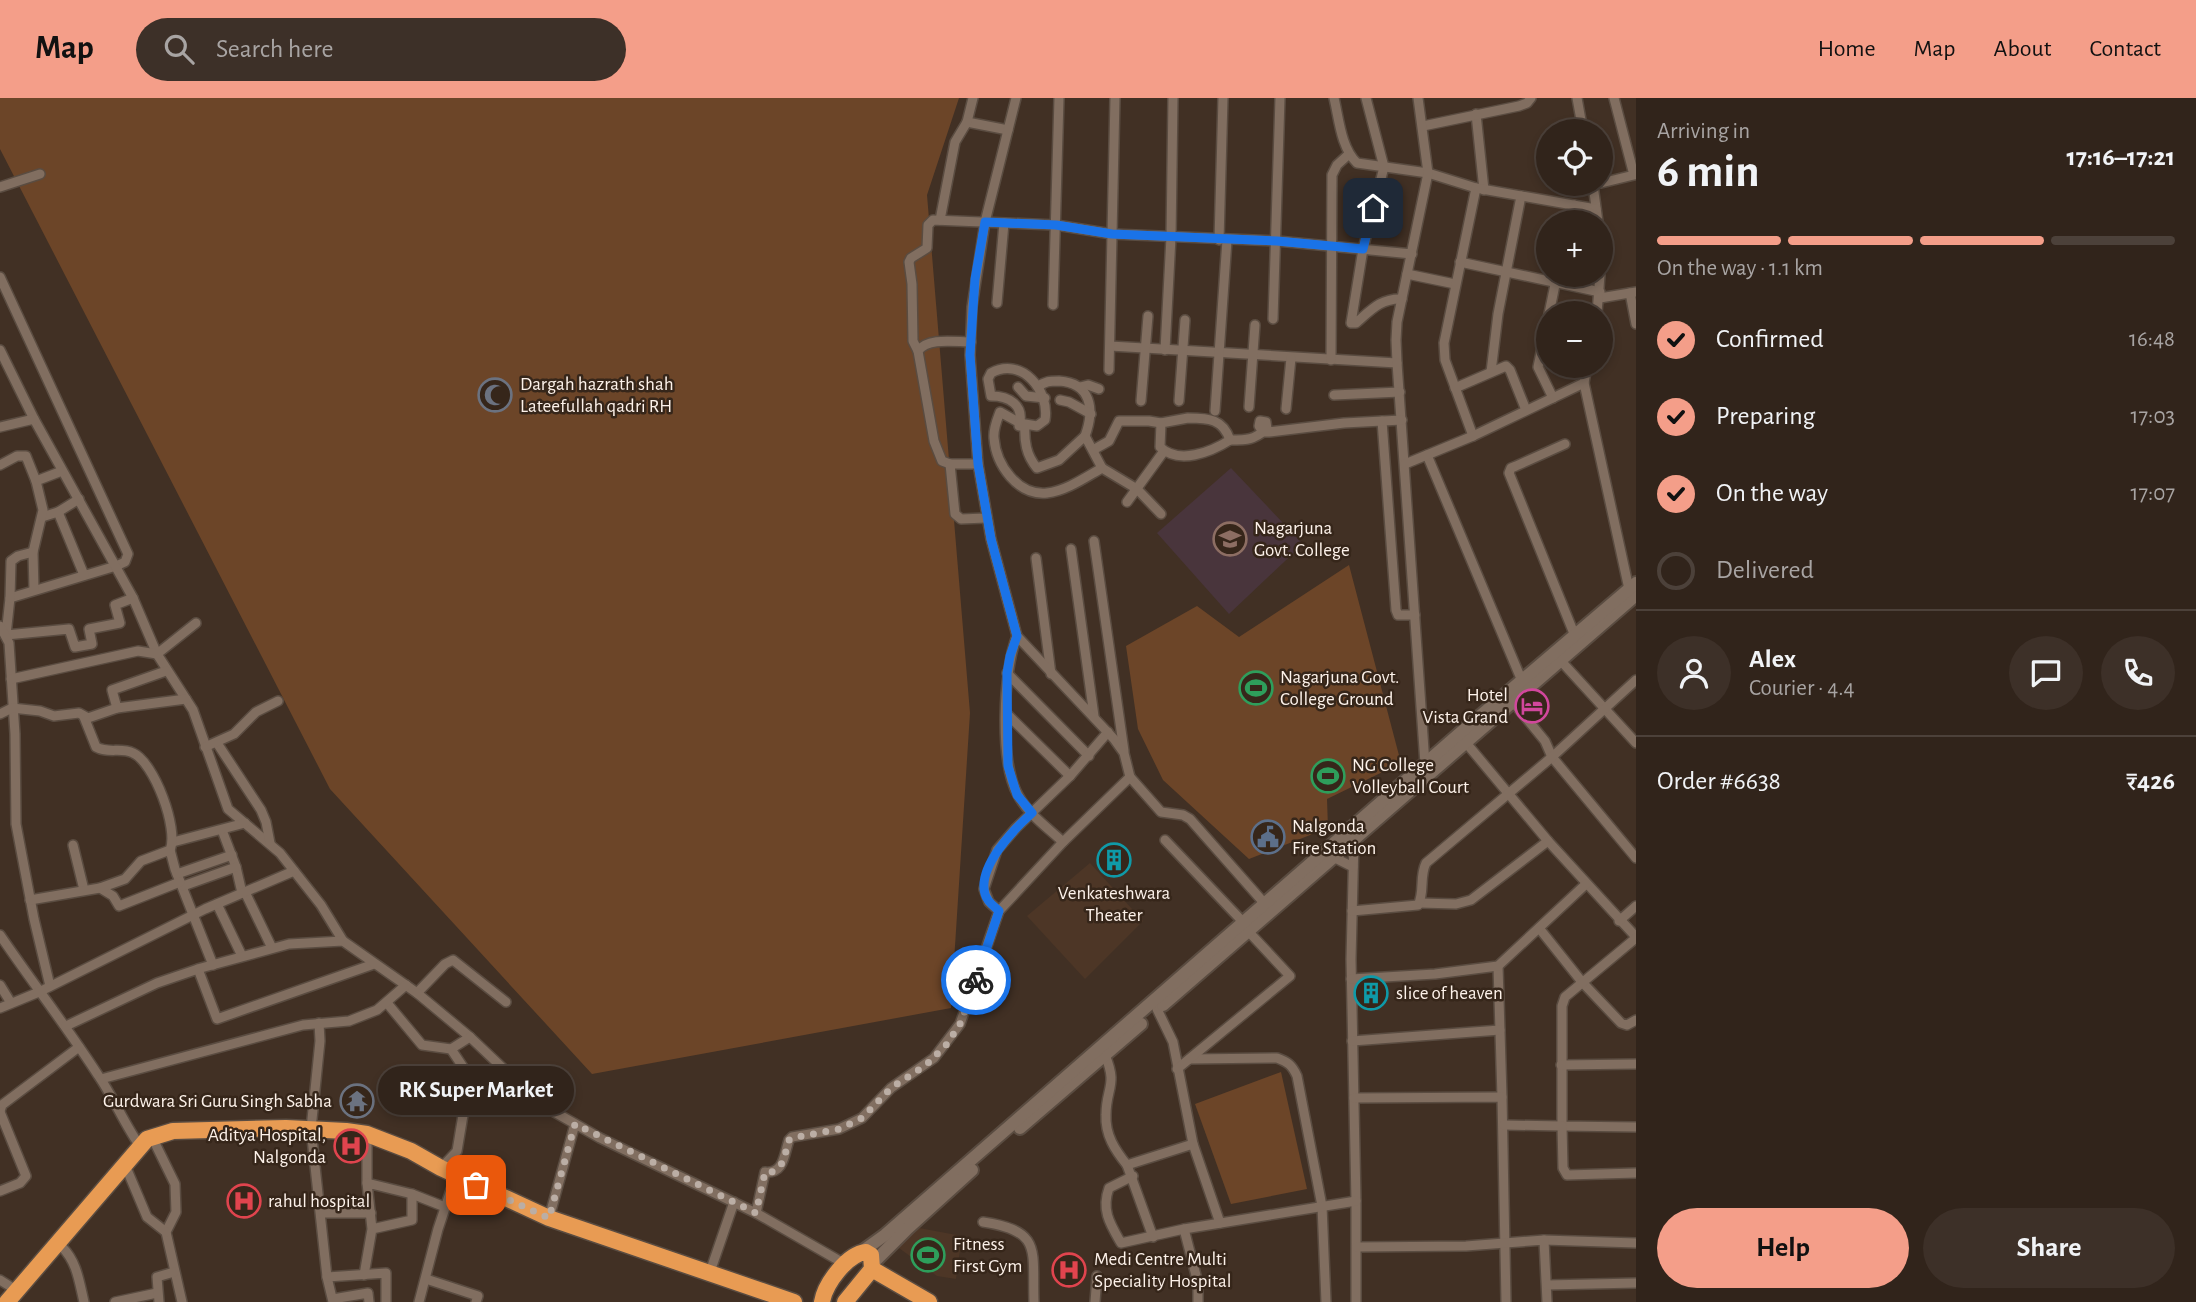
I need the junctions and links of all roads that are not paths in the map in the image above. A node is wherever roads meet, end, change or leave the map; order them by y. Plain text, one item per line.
1 (973, 98) edge
2 (1016, 98) edge
3 (1059, 98) edge
4 (1115, 98) edge
5 (1173, 98) edge
6 (1223, 98) edge
7 (1280, 98) edge
8 (1334, 98) edge
9 (1366, 98) edge
10 (1418, 98) edge
11 (1531, 98) edge
12 (1577, 98) edge
13 (1614, 98) edge
14 (1476, 114) junction
15 (1581, 119) edge
16 (967, 122) junction
17 (1423, 126) junction
18 (1008, 130) junction
19 (1349, 154) junction
20 (1384, 167) junction
21 (1428, 173) junction
22 (40, 174) dead end
23 (1635, 176) edge
24 (1613, 181) edge
25 (0, 187) edge
26 (1480, 189) junction
27 (1521, 196) junction
28 (1596, 196) edge
29 (1574, 205) junction
30 (1596, 209) joint
31 (1573, 210) edge
32 (940, 219) junction
33 (985, 222) junction
34 (1004, 223) junction
35 (1056, 225) junction
36 (1112, 234) junction
37 (1171, 237) junction
38 (1223, 240) junction
39 (1277, 241) junction
40 (1330, 245) junction
41 (1363, 249) junction
42 (1412, 254) junction
43 (1460, 262) junction
44 (1507, 272) junction
45 (1407, 274) junction
46 (1536, 276) edge
47 (0, 277) edge
48 (1455, 284) junction
49 (1554, 287) edge
50 (1578, 287) edge
51 (1600, 287) edge
52 (1633, 292) edge
53 (1600, 295) junction
54 (1402, 299) junction
55 (1599, 301) edge
56 (997, 303) dead end
57 (1053, 305) dead end
58 (1148, 316) dead end
59 (1273, 319) dead end
60 (1185, 320) dead end
61 (1636, 324) edge
62 (1255, 325) dead end
63 (971, 342) junction
64 (1110, 346) junction
65 (1144, 349) junction
66 (0, 350) edge
67 (1165, 350) junction
68 (918, 351) junction
69 (1181, 351) junction
70 (1219, 353) junction
71 (1254, 355) junction
72 (1291, 358) junction
73 (1331, 360) junction
74 (1397, 363) junction
75 (1109, 370) dead end
76 (1491, 372) junction
77 (1585, 378) edge
78 (1584, 383) junction
79 (1077, 384) junction
80 (1018, 387) dead end
81 (1038, 387) junction
82 (1455, 388) junction
83 (1099, 389) dead end
84 (1400, 392) junction
85 (1334, 395) dead end
86 (1045, 398) junction
87 (1553, 398) junction
88 (1060, 400) dead end
89 (1141, 401) dead end
90 (1179, 401) dead end
91 (1076, 405) junction
92 (1250, 407) dead end
93 (1286, 409) dead end
94 (1527, 410) junction
95 (1215, 411) dead end
96 (1091, 414) junction
97 (34, 419) junction
98 (1402, 419) junction
99 (1023, 421) junction
100 (1382, 421) junction
101 (1161, 424) junction
102 (0, 427) edge
103 (1085, 436) junction
104 (1473, 436) junction
105 (1230, 440) junction
106 (1565, 444) dead end
107 (1093, 450) junction
108 (1164, 451) junction
109 (1427, 456) junction
110 (950, 464) junction
111 (978, 464) junction
112 (1405, 464) junction
113 (0, 465) edge
114 (1102, 468) junction
115 (62, 471) junction
116 (36, 481) junction
117 (1137, 489) junction
118 (79, 499) junction
119 (1127, 502) dead end
120 (58, 512) junction
121 (1161, 514) dead end
122 (42, 517) junction
123 (986, 517) junction
124 (1094, 541) dead end
125 (1070, 549) dead end
126 (33, 552) junction
127 (1036, 558) dead end
128 (116, 566) junction
129 (84, 575) junction
130 (1634, 589) edge
131 (34, 590) junction
132 (10, 598) junction
133 (133, 598) junction
134 (1415, 615) junction
135 (196, 623) dead end
136 (0, 626) edge
137 (6, 635) junction
138 (1017, 636) junction
139 (1575, 636) junction
140 (157, 654) junction
141 (1561, 660) junction
142 (166, 671) junction
143 (1007, 673) junction
144 (1051, 674) junction
145 (11, 679) junction
146 (1636, 680) edge
147 (1522, 681) junction
148 (187, 699) junction
149 (278, 701) dead end
150 (1513, 702) junction
151 (12, 708) junction
152 (117, 708) junction
153 (1603, 708) junction
154 (0, 714) edge
155 (1007, 714) junction
156 (1094, 716) junction
157 (84, 717) junction
158 (1108, 733) junction
159 (1463, 739) junction
160 (217, 743) junction
161 (1636, 743) edge
162 (205, 747) junction
163 (1124, 753) junction
164 (1089, 756) junction
165 (1552, 757) junction
166 (1425, 764) junction
167 (1070, 776) junction
168 (1130, 778) junction
169 (1509, 794) junction
170 (1032, 813) junction
171 (245, 823) junction
172 (222, 830) junction
173 (1165, 840) dead end
174 (1354, 840) junction
175 (1548, 841) junction
176 (1063, 842) junction
177 (270, 843) junction
178 (73, 845) dead end
179 (172, 846) junction
180 (232, 855) junction
181 (1333, 857) junction
182 (1636, 858) edge
183 (236, 867) junction
184 (1353, 867) junction
185 (294, 871) junction
186 (180, 881) junction
187 (1586, 884) junction
188 (100, 888) junction
189 (84, 890) junction
190 (244, 893) junction
191 (30, 900) junction
192 (1420, 903) junction
193 (217, 904) junction
194 (1265, 904) junction
195 (1636, 906) edge
196 (999, 911) junction
197 (1352, 911) junction
198 (192, 915) junction
199 (1619, 921) junction
200 (1246, 927) junction
201 (1539, 928) junction
202 (0, 935) edge
203 (1636, 937) edge
204 (343, 941) junction
205 (272, 948) junction
206 (242, 956) junction
207 (374, 964) junction
208 (213, 965) junction
209 (1498, 966) junction
210 (198, 970) junction
211 (1351, 979) junction
212 (1582, 982) junction
213 (0, 985) edge
214 (406, 985) junction
215 (50, 986) junction
216 (39, 992) junction
217 (417, 993) junction
218 (506, 1002) dead end
219 (11, 1003) junction
220 (387, 1003) junction
221 (0, 1007) edge
222 (1157, 1009) junction
223 (1636, 1020) edge
224 (319, 1023) junction
225 (66, 1026) junction
226 (1500, 1030) junction
227 (470, 1037) junction
228 (1352, 1041) junction
229 (79, 1047) junction
230 (452, 1049) junction
231 (1105, 1055) junction
232 (1190, 1059) junction
233 (1562, 1065) junction
234 (1636, 1065) edge
235 (1177, 1069) junction
236 (101, 1079) junction
237 (1502, 1097) junction
238 (1354, 1098) junction
239 (1, 1108) edge
240 (575, 1124) junction
241 (1504, 1125) junction
242 (1562, 1126) junction
243 (1636, 1127) edge
244 (311, 1132) junction
245 (368, 1140) junction
246 (146, 1143) junction
247 (1193, 1144) junction
248 (1127, 1165) junction
249 (441, 1168) junction
250 (128, 1172) junction
251 (1636, 1173) edge
252 (1133, 1176) junction
253 (453, 1181) junction
254 (367, 1183) junction
255 (0, 1191) edge
256 (412, 1194) junction
257 (1356, 1201) junction
258 (734, 1202) junction
259 (1322, 1206) junction
260 (445, 1207) junction
261 (321, 1213) junction
262 (371, 1213) junction
263 (756, 1213) junction
264 (549, 1218) junction
265 (983, 1222) dead end
266 (1220, 1223) junction
267 (372, 1229) junction
268 (1184, 1229) junction
269 (166, 1233) junction
270 (1153, 1237) junction
271 (1544, 1240) junction
272 (1636, 1242) edge
273 (1503, 1243) junction
274 (62, 1247) junction
275 (1357, 1247) junction
276 (860, 1253) junction
277 (845, 1264) junction
278 (174, 1272) junction
279 (710, 1272) junction
280 (364, 1275) junction
281 (1097, 1276) dead end
282 (327, 1277) junction
283 (426, 1279) junction
284 (0, 1280) edge
285 (1636, 1283) edge
286 (860, 1284) edge
287 (1547, 1285) junction
288 (13, 1298) edge
289 (158, 1298) edge
290 (819, 1299) edge
291 (333, 1300) edge
292 (84, 1302) edge
293 (115, 1302) edge
294 (182, 1302) edge
295 (369, 1302) edge
296 (386, 1302) edge
297 (419, 1302) edge
298 (476, 1302) edge
299 (774, 1302) edge
300 (794, 1302) edge
301 (922, 1302) edge
302 (929, 1302) edge
303 (1034, 1302) edge
304 (1095, 1302) edge
305 (1198, 1302) edge
306 (1326, 1302) edge
307 (1356, 1302) edge
308 (1506, 1302) edge
309 (1547, 1302) edge

1 - 16 street
2 - 18 street
3 - 35 street
4 - 36 street
5 - 37 street
6 - 38 street
7 - 39 street
8 - 19 street
9 - 20 street
10 - 17 street
11 - 14 street
12 - 15 street
13 - 23 street
14 - 17 street
14 - 26 street
16 - 18 street
16 - 32 street
17 - 21 street
18 - 33 street
19 - 20 street
19 - 40 street
20 - 21 street
20 - 41 street
21 - 26 street
21 - 42 street
22 - 25 street
23 - 24 street
26 - 27 street
26 - 43 street
27 - 29 street
27 - 44 street
28 - 30 street
29 - 30 street
29 - 31 street
32 - 33 street
32 - 68 street
33 - 34 street
33 - 63 street
34 - 35 street
34 - 56 street
35 - 36 street
35 - 57 street
36 - 37 street
36 - 64 street
37 - 38 street
37 - 67 street
38 - 39 street
38 - 70 street
39 - 40 street
39 - 59 street
40 - 41 street
40 - 73 street
41 - 42 street
41 - 54 street
42 - 45 street
43 - 44 street
43 - 48 street
44 - 46 street
44 - 76 street
45 - 48 street
45 - 54 street
47 - 128 street
48 - 82 street
49 - 87 street
50 - 53 street
51 - 53 street
52 - 53 street
52 - 61 street
53 - 55 street
54 - 74 street
58 - 65 street
60 - 69 street
62 - 71 street
63 - 68 street
63 - 111 street
64 - 65 street
64 - 75 street
65 - 67 street
65 - 89 street
66 - 97 street
67 - 69 street
68 - 110 street
69 - 70 street
69 - 90 street
70 - 71 street
70 - 95 street
71 - 72 street
71 - 92 street
72 - 73 street
72 - 93 street
73 - 74 street
74 - 84 street
76 - 82 street
76 - 94 street
77 - 78 street
78 - 87 street
78 - 130 street
79 - 81 street
79 - 83 street
79 - 91 street
79 - 96 street
80 - 86 street
81 - 86 street
81 - 99 street
82 - 104 street
84 - 85 street
84 - 98 street
86 - 99 street
87 - 94 street
88 - 91 street
91 - 96 street
94 - 104 street
96 - 103 street
97 - 102 street
97 - 115 street
98 - 100 street
98 - 112 street
99 - 103 street
99 - 114 street
100 - 105 street
100 - 134 street
101 - 105 street
101 - 107 street
101 - 108 street
103 - 107 street
104 - 109 street
105 - 108 street
106 - 139 street
107 - 114 street
108 - 117 street
109 - 112 street
109 - 147 street
110 - 111 street
110 - 123 street
111 - 123 street
112 - 134 street
113 - 116 street
114 - 117 street
115 - 116 street
115 - 118 street
116 - 122 street
117 - 119 street
117 - 121 street
118 - 120 street
118 - 128 street
120 - 122 street
120 - 129 street
122 - 126 street
123 - 138 street
124 - 163 street
125 - 156 street
126 - 131 street
126 - 132 street
127 - 144 street
128 - 129 street
128 - 133 street
129 - 131 street
130 - 139 main road
130 - 141 main road
131 - 132 street
132 - 137 street
133 - 137 street
133 - 140 street
134 - 166 street
135 - 140 street
136 - 137 street
137 - 145 street
138 - 143 street
138 - 144 street
139 - 147 main road
140 - 142 street
140 - 145 street
141 - 150 main road
141 - 153 street
142 - 148 street
142 - 152 street
143 - 155 street
143 - 164 street
144 - 156 street
145 - 151 street
146 - 153 street
147 - 159 main road
148 - 152 street
148 - 162 street
149 - 160 street
150 - 159 main road
150 - 165 street
151 - 154 street
151 - 157 street
151 - 191 street
152 - 157 street
153 - 161 street
153 - 165 street
155 - 167 street
155 - 170 street
156 - 158 street
157 - 179 street
158 - 163 street
158 - 164 street
159 - 166 main road
159 - 169 street
159 - 174 main road
160 - 162 street
160 - 177 street
162 - 171 street
163 - 168 street
164 - 167 street
165 - 169 street
165 - 182 street
166 - 194 main road
167 - 170 street
168 - 176 street
168 - 194 street
169 - 175 street
169 - 192 street
170 - 176 street
170 - 196 street
171 - 172 street
171 - 177 street
172 - 179 street
172 - 180 street
173 - 200 street
174 - 181 main road
174 - 184 street
175 - 187 street
175 - 192 street
176 - 196 street
177 - 185 street
178 - 189 street
179 - 186 street
179 - 188 street
180 - 183 street
180 - 186 street
181 - 184 street
181 - 200 main road
183 - 186 street
183 - 190 street
184 - 197 street
185 - 190 street
185 - 204 street
186 - 188 street
186 - 198 street
187 - 199 street
187 - 201 street
188 - 189 street
189 - 191 street
190 - 193 street
190 - 205 street
191 - 215 street
192 - 197 street
193 - 198 street
193 - 206 street
194 - 200 main road
195 - 199 street
196 - 263 street
197 - 211 street
198 - 208 street
198 - 215 street
199 - 203 street
200 - 222 main road
200 - 232 street
200 - 276 main road
201 - 209 street
201 - 212 street
202 - 216 street
203 - 212 street
204 - 205 street
204 - 207 street
205 - 206 street
206 - 208 street
207 - 210 street
207 - 214 street
208 - 210 street
209 - 211 street
209 - 226 street
210 - 225 street
211 - 228 street
212 - 223 street
212 - 233 street
213 - 219 street
214 - 217 street
214 - 220 street
215 - 216 street
216 - 219 street
216 - 225 street
217 - 218 street
217 - 227 street
219 - 221 street
220 - 224 street
220 - 230 street
222 - 231 main road
222 - 235 street
224 - 236 street
224 - 244 street
225 - 229 street
226 - 228 street
226 - 237 street
227 - 230 street
227 - 240 street
228 - 238 street
229 - 236 street
229 - 239 street
230 - 249 street
231 - 248 street
231 - 286 main road
232 - 235 street
232 - 259 street
233 - 234 street
233 - 242 street
235 - 247 street
236 - 246 street
237 - 238 street
237 - 241 street
238 - 257 street
239 - 255 street
240 - 258 street
240 - 264 street
241 - 242 street
241 - 273 street
242 - 243 street
242 - 251 street
244 - 245 highway
244 - 246 highway
244 - 249 highway
244 - 261 street
245 - 253 highway
245 - 254 street
246 - 250 highway
246 - 269 street
246 - 288 highway
247 - 248 street
247 - 266 street
248 - 252 street
249 - 264 highway
250 - 269 street
250 - 274 highway
252 - 270 street
252 - 270 street
253 - 260 street
253 - 299 highway
254 - 256 street
254 - 262 street
256 - 260 street
256 - 267 street
257 - 259 street
257 - 275 street
258 - 263 street
258 - 279 street
259 - 266 street
259 - 306 street
260 - 283 street
261 - 262 street
261 - 282 street
262 - 267 street
263 - 277 street
264 - 279 highway
265 - 303 street
266 - 268 street
267 - 280 street
268 - 270 street
268 - 305 street
269 - 278 street
271 - 272 street
271 - 273 street
271 - 287 street
273 - 275 street
273 - 308 street
274 - 288 highway
274 - 292 street
275 - 307 street
276 - 277 highway
276 - 286 highway
277 - 290 highway
278 - 289 street
278 - 294 street
279 - 300 highway
280 - 282 street
280 - 296 street
281 - 304 street
282 - 291 street
283 - 297 street
283 - 298 street
284 - 288 street
285 - 287 street
286 - 301 highway
286 - 302 highway
287 - 309 street
289 - 293 street
291 - 295 street

